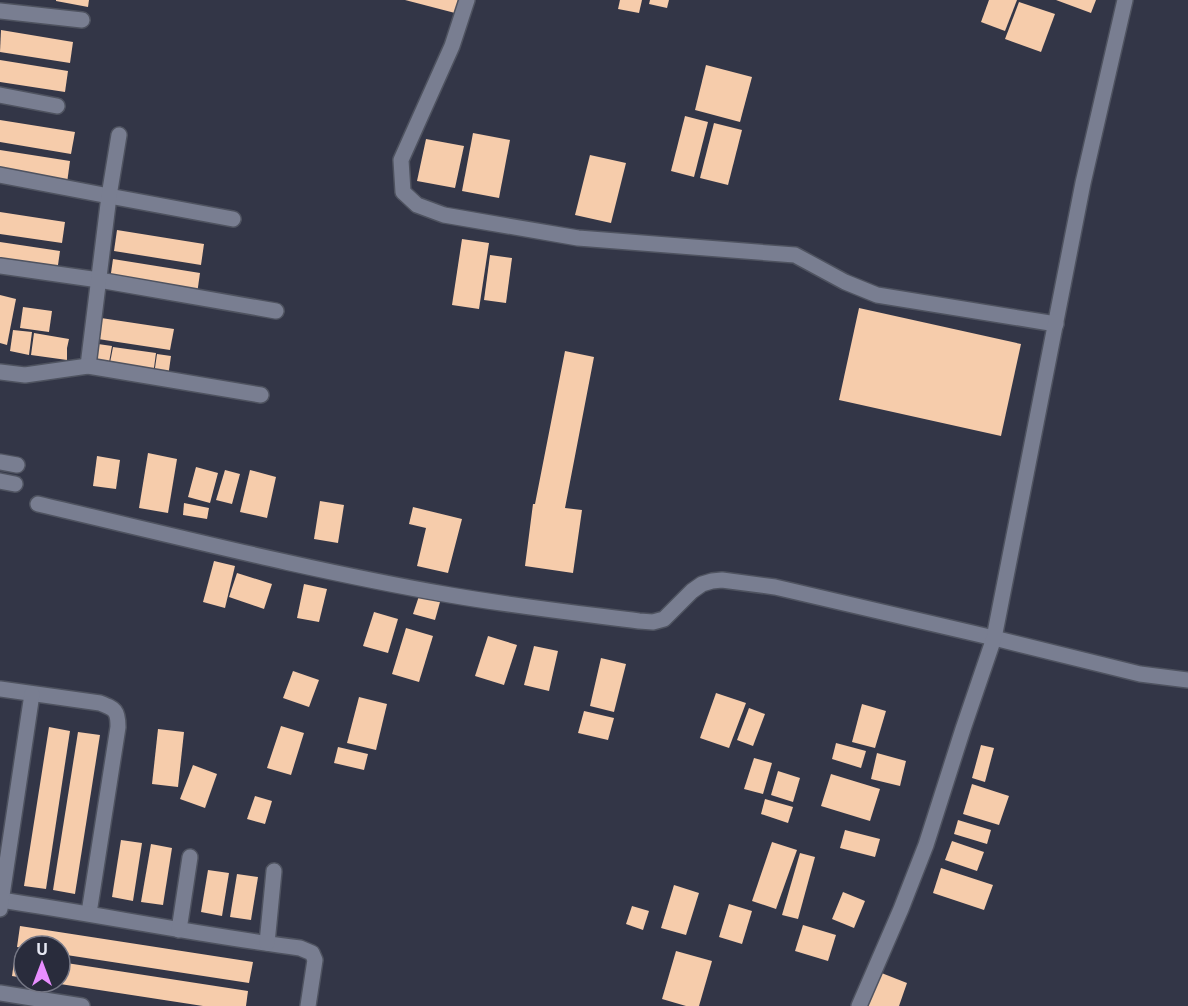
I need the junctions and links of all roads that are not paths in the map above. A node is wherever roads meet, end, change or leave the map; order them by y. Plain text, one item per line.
1 (467, 0) edge
2 (1125, 0) edge
3 (0, 11) edge
4 (82, 20) dead end
5 (0, 95) edge
6 (57, 106) dead end
7 (118, 135) dead end
8 (0, 175) edge
9 (109, 196) junction
10 (233, 219) dead end
11 (0, 266) edge
12 (99, 280) junction
13 (276, 311) dead end
14 (1056, 324) junction
15 (88, 366) junction
16 (0, 372) edge
17 (261, 395) dead end
18 (0, 462) edge
19 (17, 465) dead end
20 (38, 504) dead end
21 (994, 638) junction
22 (1188, 680) edge
23 (0, 688) edge
24 (32, 694) junction
25 (190, 857) dead end
26 (274, 872) dead end
27 (1, 904) edge
28 (89, 913) junction
29 (179, 930) junction
30 (267, 943) junction
31 (0, 993) edge
32 (82, 1006) edge
33 (308, 1006) edge
34 (859, 1006) edge

1 - 14 street
2 - 14 street
3 - 4 street
5 - 6 street
7 - 9 street
8 - 9 street
9 - 10 street
9 - 12 street
11 - 12 street
12 - 13 street
12 - 15 street
14 - 21 street
15 - 16 street
15 - 17 street
18 - 19 street
20 - 21 street
21 - 22 street
21 - 34 street
23 - 24 street
24 - 27 street
24 - 28 street
25 - 29 street
26 - 30 street
27 - 28 street
28 - 29 street
29 - 30 street
30 - 33 street
31 - 32 street

